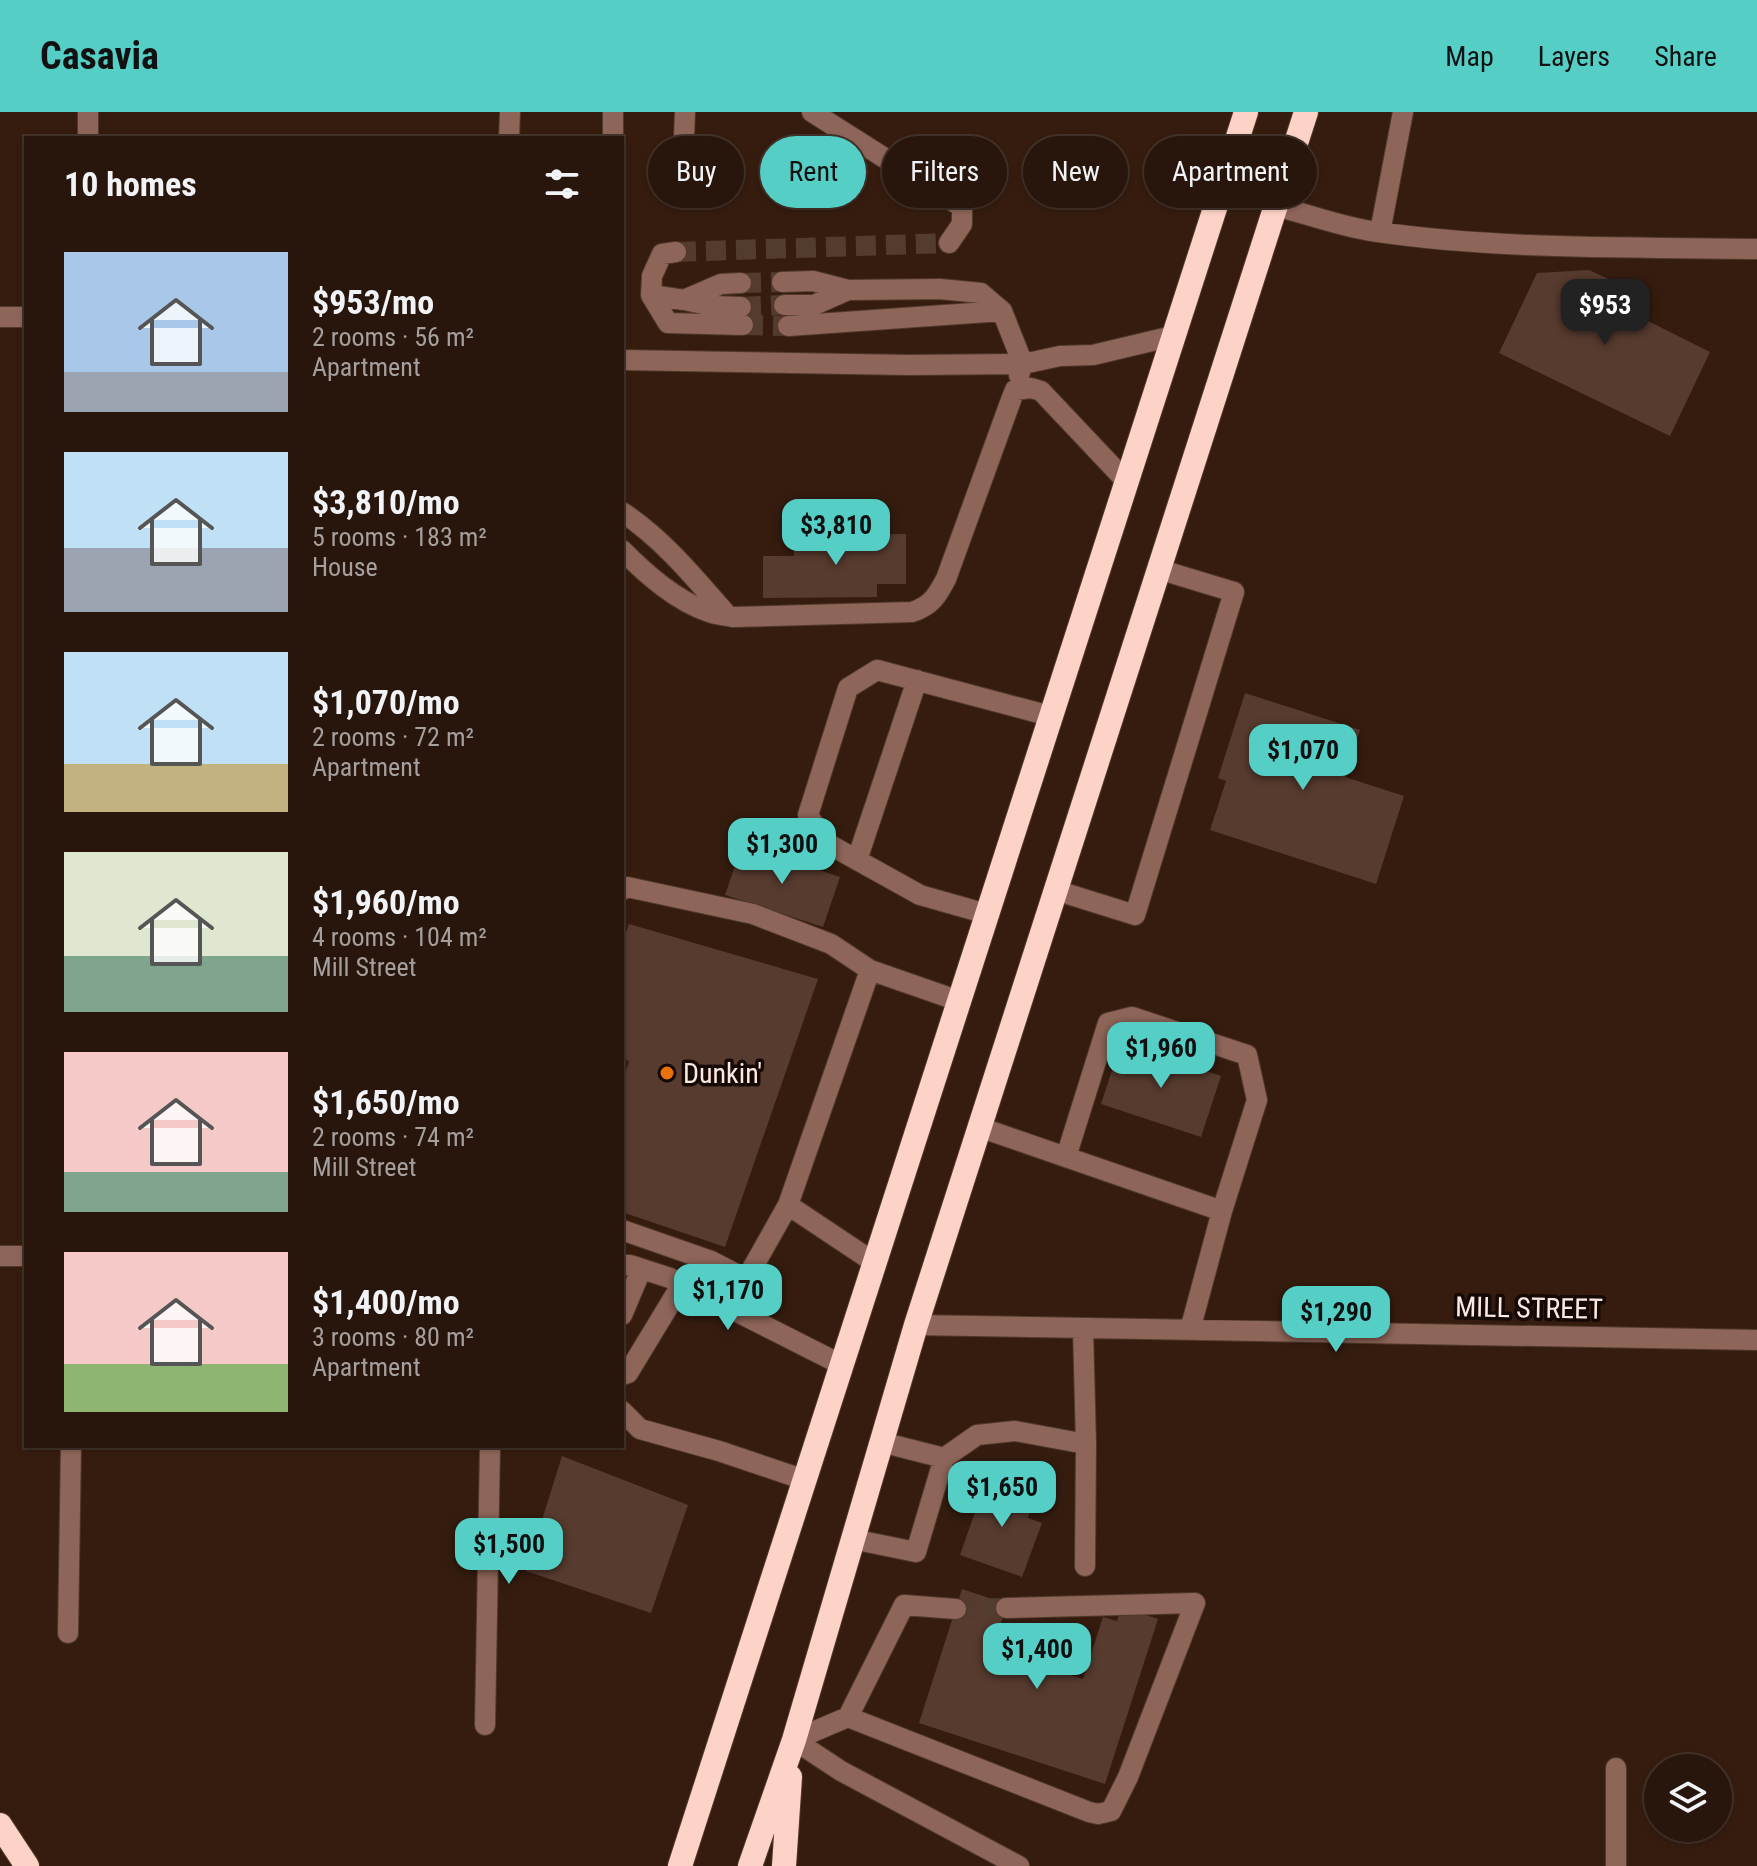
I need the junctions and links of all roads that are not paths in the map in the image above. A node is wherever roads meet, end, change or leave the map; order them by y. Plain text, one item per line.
1 (88, 112) edge
2 (510, 112) edge
3 (613, 112) edge
4 (685, 112) edge
5 (812, 112) edge
6 (1246, 112) edge
7 (1306, 112) edge
8 (1403, 112) edge
9 (88, 136) edge
10 (509, 136) edge
11 (613, 136) edge
12 (684, 136) edge
13 (1298, 136) edge
14 (1275, 208) edge
15 (1284, 208) edge
16 (1380, 232) junction
17 (949, 243) dead end
18 (1757, 249) edge
19 (676, 252) tunnel mouth
20 (782, 282) tunnel mouth
21 (741, 283) tunnel mouth
22 (848, 290) junction
23 (651, 295) junction
24 (684, 300) junction
25 (1002, 311) junction
26 (0, 317) edge
27 (24, 317) edge
28 (1173, 336) junction
29 (624, 360) edge
30 (1023, 364) junction
31 (1015, 390) junction
32 (1126, 481) junction
33 (624, 513) edge
34 (624, 552) edge
35 (1158, 569) junction
36 (727, 615) junction
37 (917, 680) junction
38 (1050, 716) junction
39 (857, 860) junction
40 (624, 889) edge
41 (1055, 890) junction
42 (987, 914) junction
43 (870, 970) junction
44 (959, 1001) junction
45 (979, 1127) junction
46 (1066, 1157) junction
47 (788, 1205) junction
48 (1222, 1211) junction
49 (624, 1231) edge
50 (0, 1256) edge
51 (24, 1256) edge
52 (875, 1263) junction
53 (632, 1268) edge
54 (746, 1279) junction
55 (682, 1284) junction
56 (624, 1306) edge
57 (730, 1308) junction
58 (916, 1325) junction
59 (1083, 1328) junction
60 (1190, 1330) junction
61 (1757, 1340) edge
62 (842, 1365) junction
63 (624, 1374) edge
64 (624, 1413) edge
65 (881, 1442) junction
66 (1086, 1444) junction
67 (71, 1448) edge
68 (490, 1448) edge
69 (944, 1458) junction
70 (805, 1480) junction
71 (852, 1539) junction
72 (1085, 1566) dead end
73 (1006, 1608) tunnel mouth
74 (956, 1609) tunnel mouth
75 (68, 1633) dead end
76 (848, 1717) junction
77 (485, 1725) dead end
78 (794, 1740) junction
79 (1616, 1768) dead end
80 (0, 1825) edge
81 (27, 1866) edge
82 (680, 1866) edge
83 (750, 1866) edge
84 (784, 1866) edge
85 (1019, 1866) edge
86 (1616, 1866) edge

1 - 9 street
2 - 10 street
3 - 11 street
4 - 12 street
5 - 17 street
6 - 28 highway
7 - 13 highway
8 - 16 street
14 - 35 highway
15 - 16 street
16 - 18 street
19 - 23 street
20 - 22 street
21 - 24 street
22 - 25 street
22 - 25 street
23 - 24 street
23 - 24 street
25 - 30 street
26 - 27 street
28 - 30 street
28 - 32 highway
29 - 30 street
30 - 31 street
31 - 32 street
31 - 36 street
32 - 38 highway
33 - 36 street
34 - 36 street
35 - 41 highway
35 - 41 street
37 - 38 street
37 - 39 street
37 - 39 street
38 - 42 highway
39 - 42 street
40 - 43 street
41 - 45 highway
42 - 44 highway
43 - 44 street
43 - 47 street
44 - 52 highway
45 - 46 street
45 - 58 highway
46 - 48 street
46 - 48 street
47 - 52 street
47 - 54 street
48 - 60 street
49 - 54 street
50 - 51 street
52 - 62 highway
53 - 55 street
53 - 56 street
54 - 57 street
55 - 57 street
55 - 63 street
57 - 62 street
58 - 59 street, MILL STREET
58 - 65 highway
59 - 60 street, MILL STREET
59 - 66 street
60 - 61 street, MILL STREET
62 - 70 highway
64 - 70 street
65 - 69 street
65 - 71 highway
66 - 69 street
66 - 72 street
67 - 75 street
68 - 77 street
69 - 71 street
70 - 82 highway
71 - 78 highway
73 - 76 street
74 - 76 street
76 - 78 street
78 - 83 highway
78 - 84 highway
78 - 85 street
79 - 86 street
80 - 81 highway

